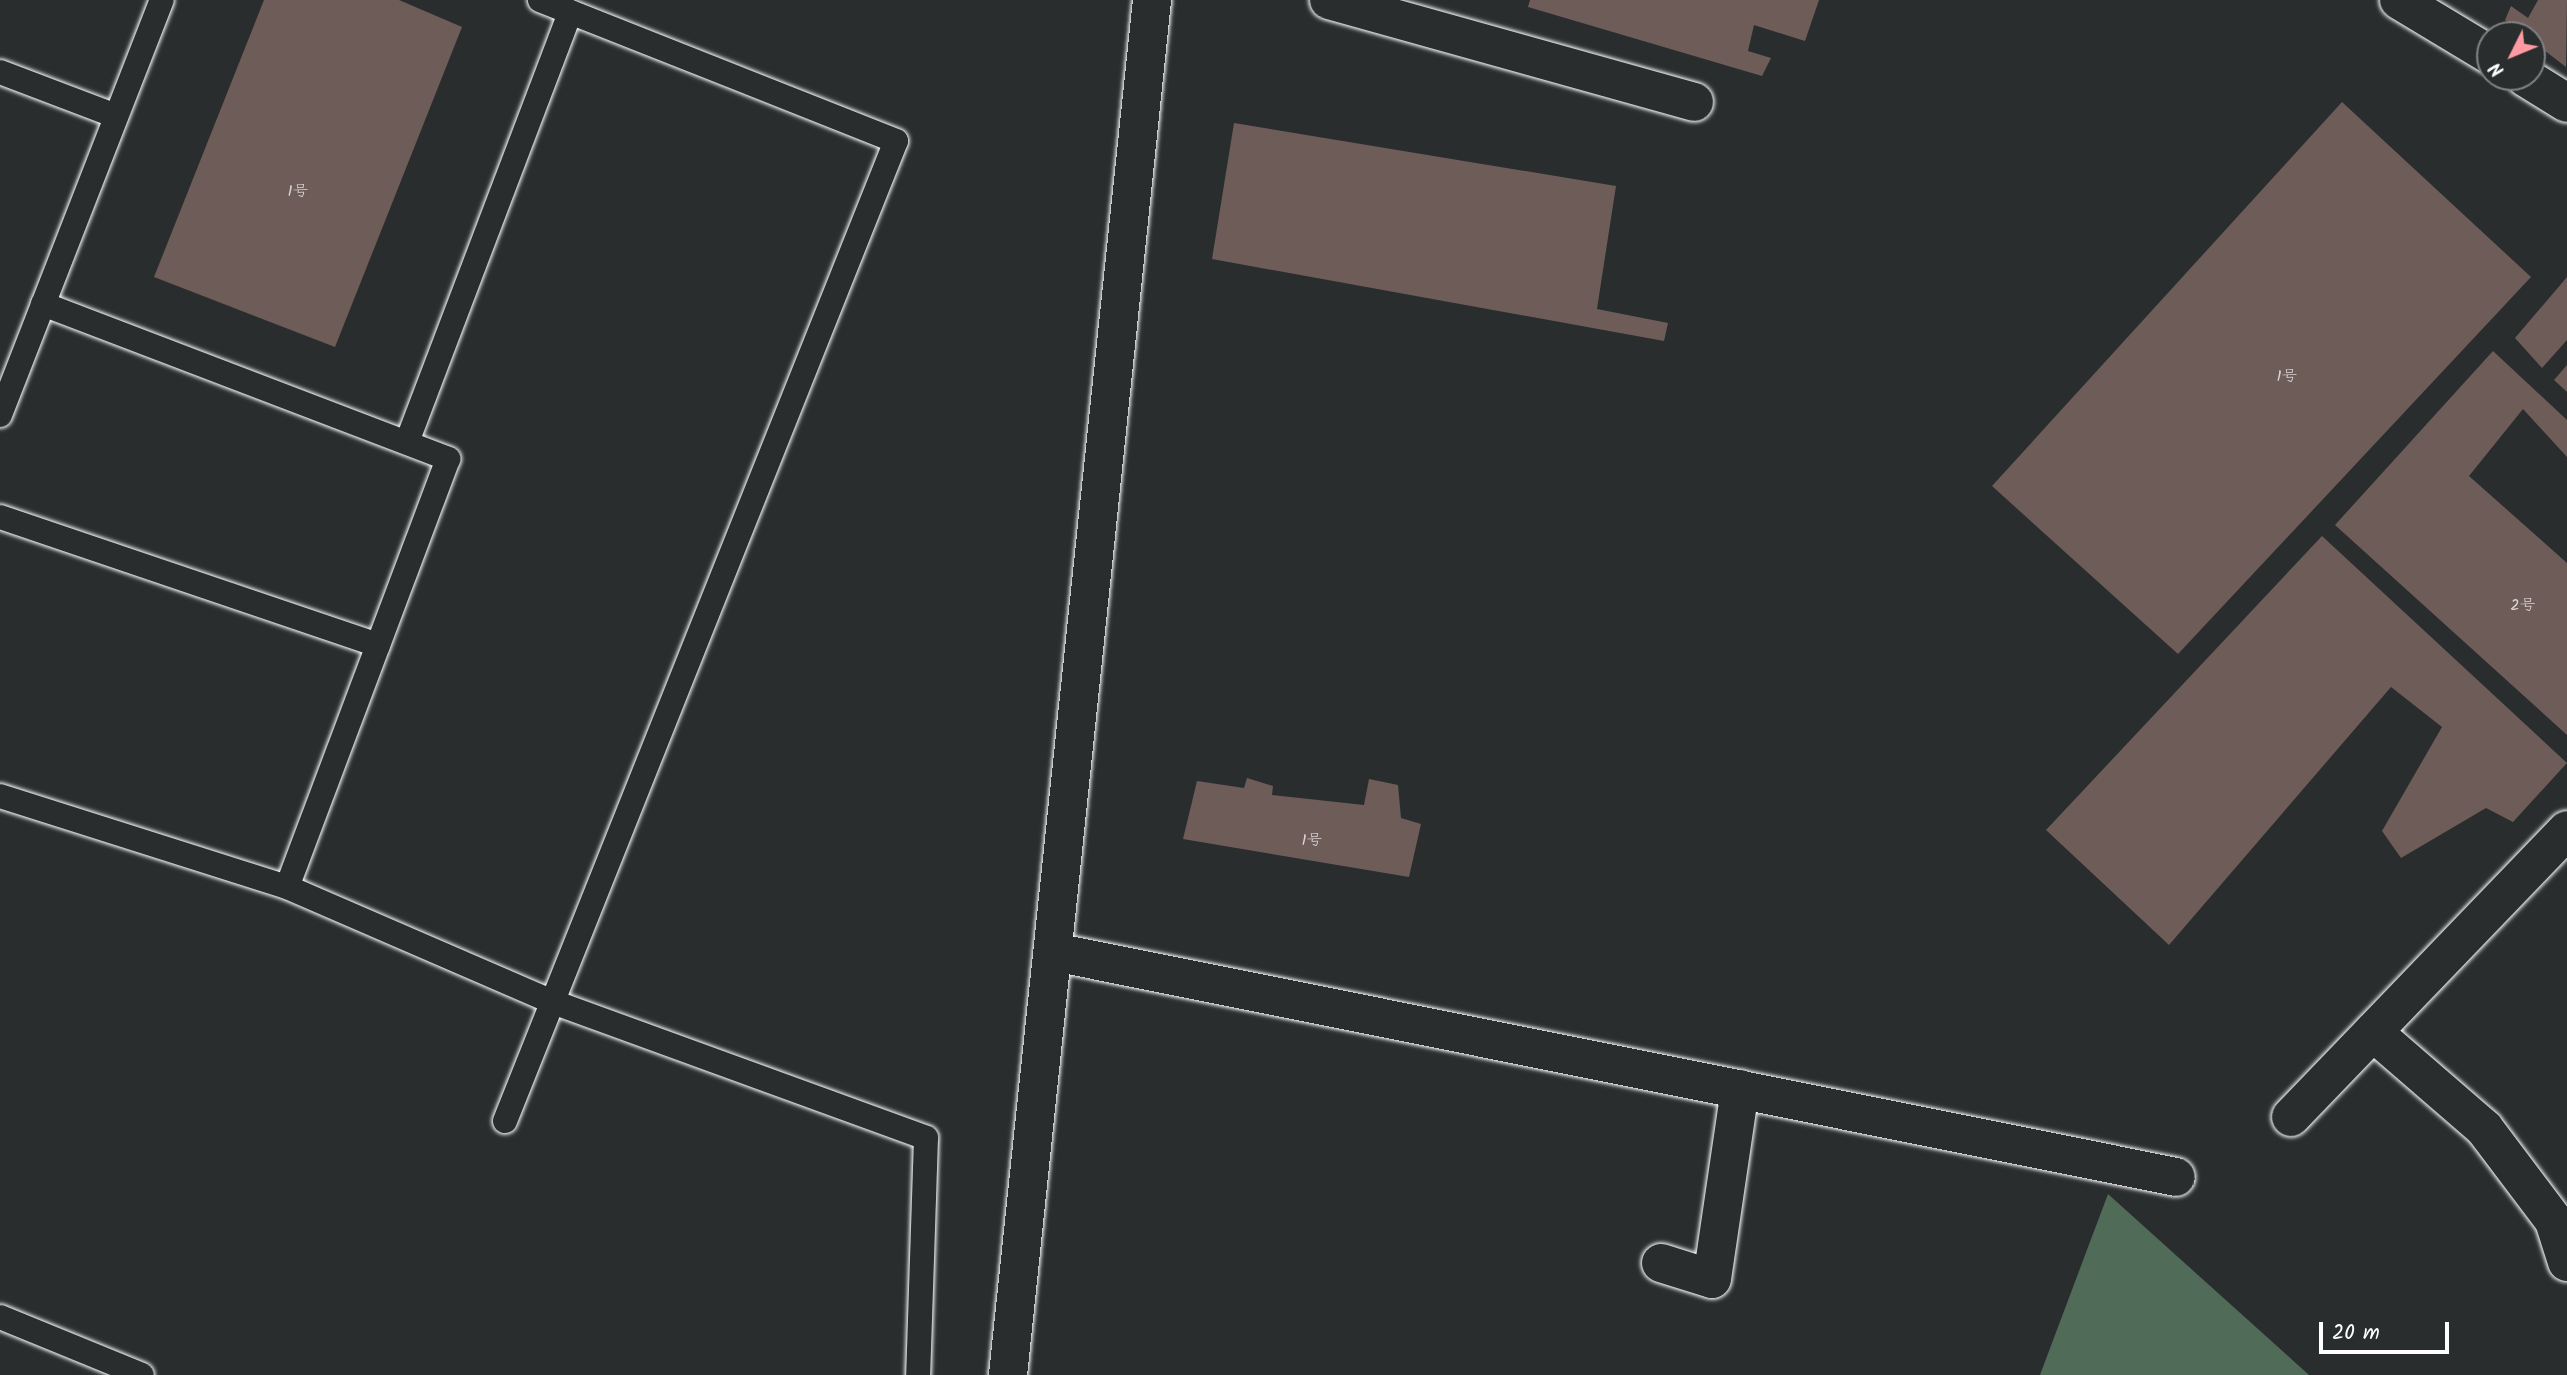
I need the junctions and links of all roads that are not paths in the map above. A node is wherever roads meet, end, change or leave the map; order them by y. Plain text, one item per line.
1 (162, 0) edge
2 (540, 0) edge
3 (1152, 0) edge
4 (1329, 0) edge
5 (2399, 0) edge
6 (570, 12) junction
7 (2476, 47) edge
8 (0, 72) edge
9 (2546, 90) edge
10 (1694, 102) dead end
11 (2567, 103) edge
12 (116, 116) junction
13 (43, 304) junction
14 (0, 415) edge
15 (407, 442) junction
16 (0, 517) edge
17 (378, 645) junction
18 (0, 796) edge
19 (2567, 830) edge
20 (287, 887) junction
21 (1054, 952) junction
22 (553, 1002) junction
23 (2373, 1031) junction
24 (1740, 1089) junction
25 (2291, 1118) dead end
26 (505, 1121) dead end
27 (2176, 1177) dead end
28 (2567, 1262) edge
29 (1661, 1264) dead end
30 (0, 1317) edge
31 (142, 1375) edge
32 (918, 1375) edge
33 (1008, 1375) edge

1 - 12 lane
2 - 6 lane
3 - 21 street
4 - 10 street
5 - 7 street
6 - 15 lane
6 - 22 lane
8 - 12 lane
9 - 11 street
12 - 13 lane
13 - 14 lane
13 - 15 lane
15 - 17 lane
16 - 17 lane
17 - 20 lane
18 - 20 lane
19 - 23 street
20 - 22 lane
21 - 24 street
21 - 33 street
22 - 26 lane
22 - 32 lane
23 - 25 street
23 - 28 street
24 - 27 street
24 - 29 street
30 - 31 lane

